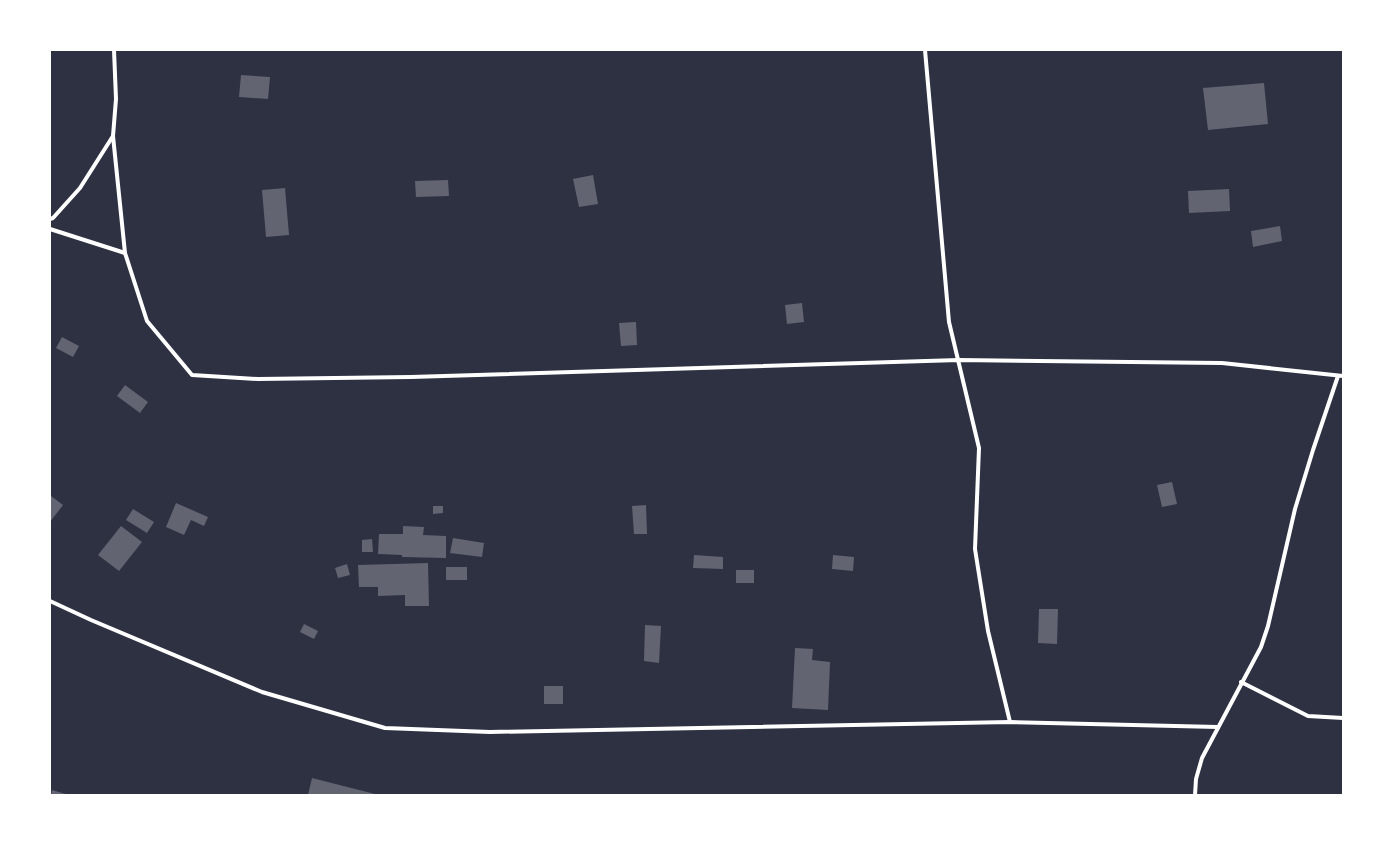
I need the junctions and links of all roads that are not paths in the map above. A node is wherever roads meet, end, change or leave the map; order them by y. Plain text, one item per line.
1 (114, 50) edge
2 (925, 50) edge
3 (113, 136) junction
4 (50, 219) edge
5 (50, 229) edge
6 (125, 253) junction
7 (959, 360) junction
8 (1341, 376) edge
9 (50, 601) edge
10 (1241, 682) junction
11 (1343, 718) edge
12 (1010, 722) junction
13 (1218, 726) junction
14 (1195, 795) edge

1 - 3 street
2 - 7 street
3 - 4 street
3 - 6 street
5 - 6 street
6 - 7 street
7 - 8 street
7 - 12 street
8 - 10 street
9 - 12 street
10 - 11 street
10 - 13 street
12 - 13 street
13 - 14 street

